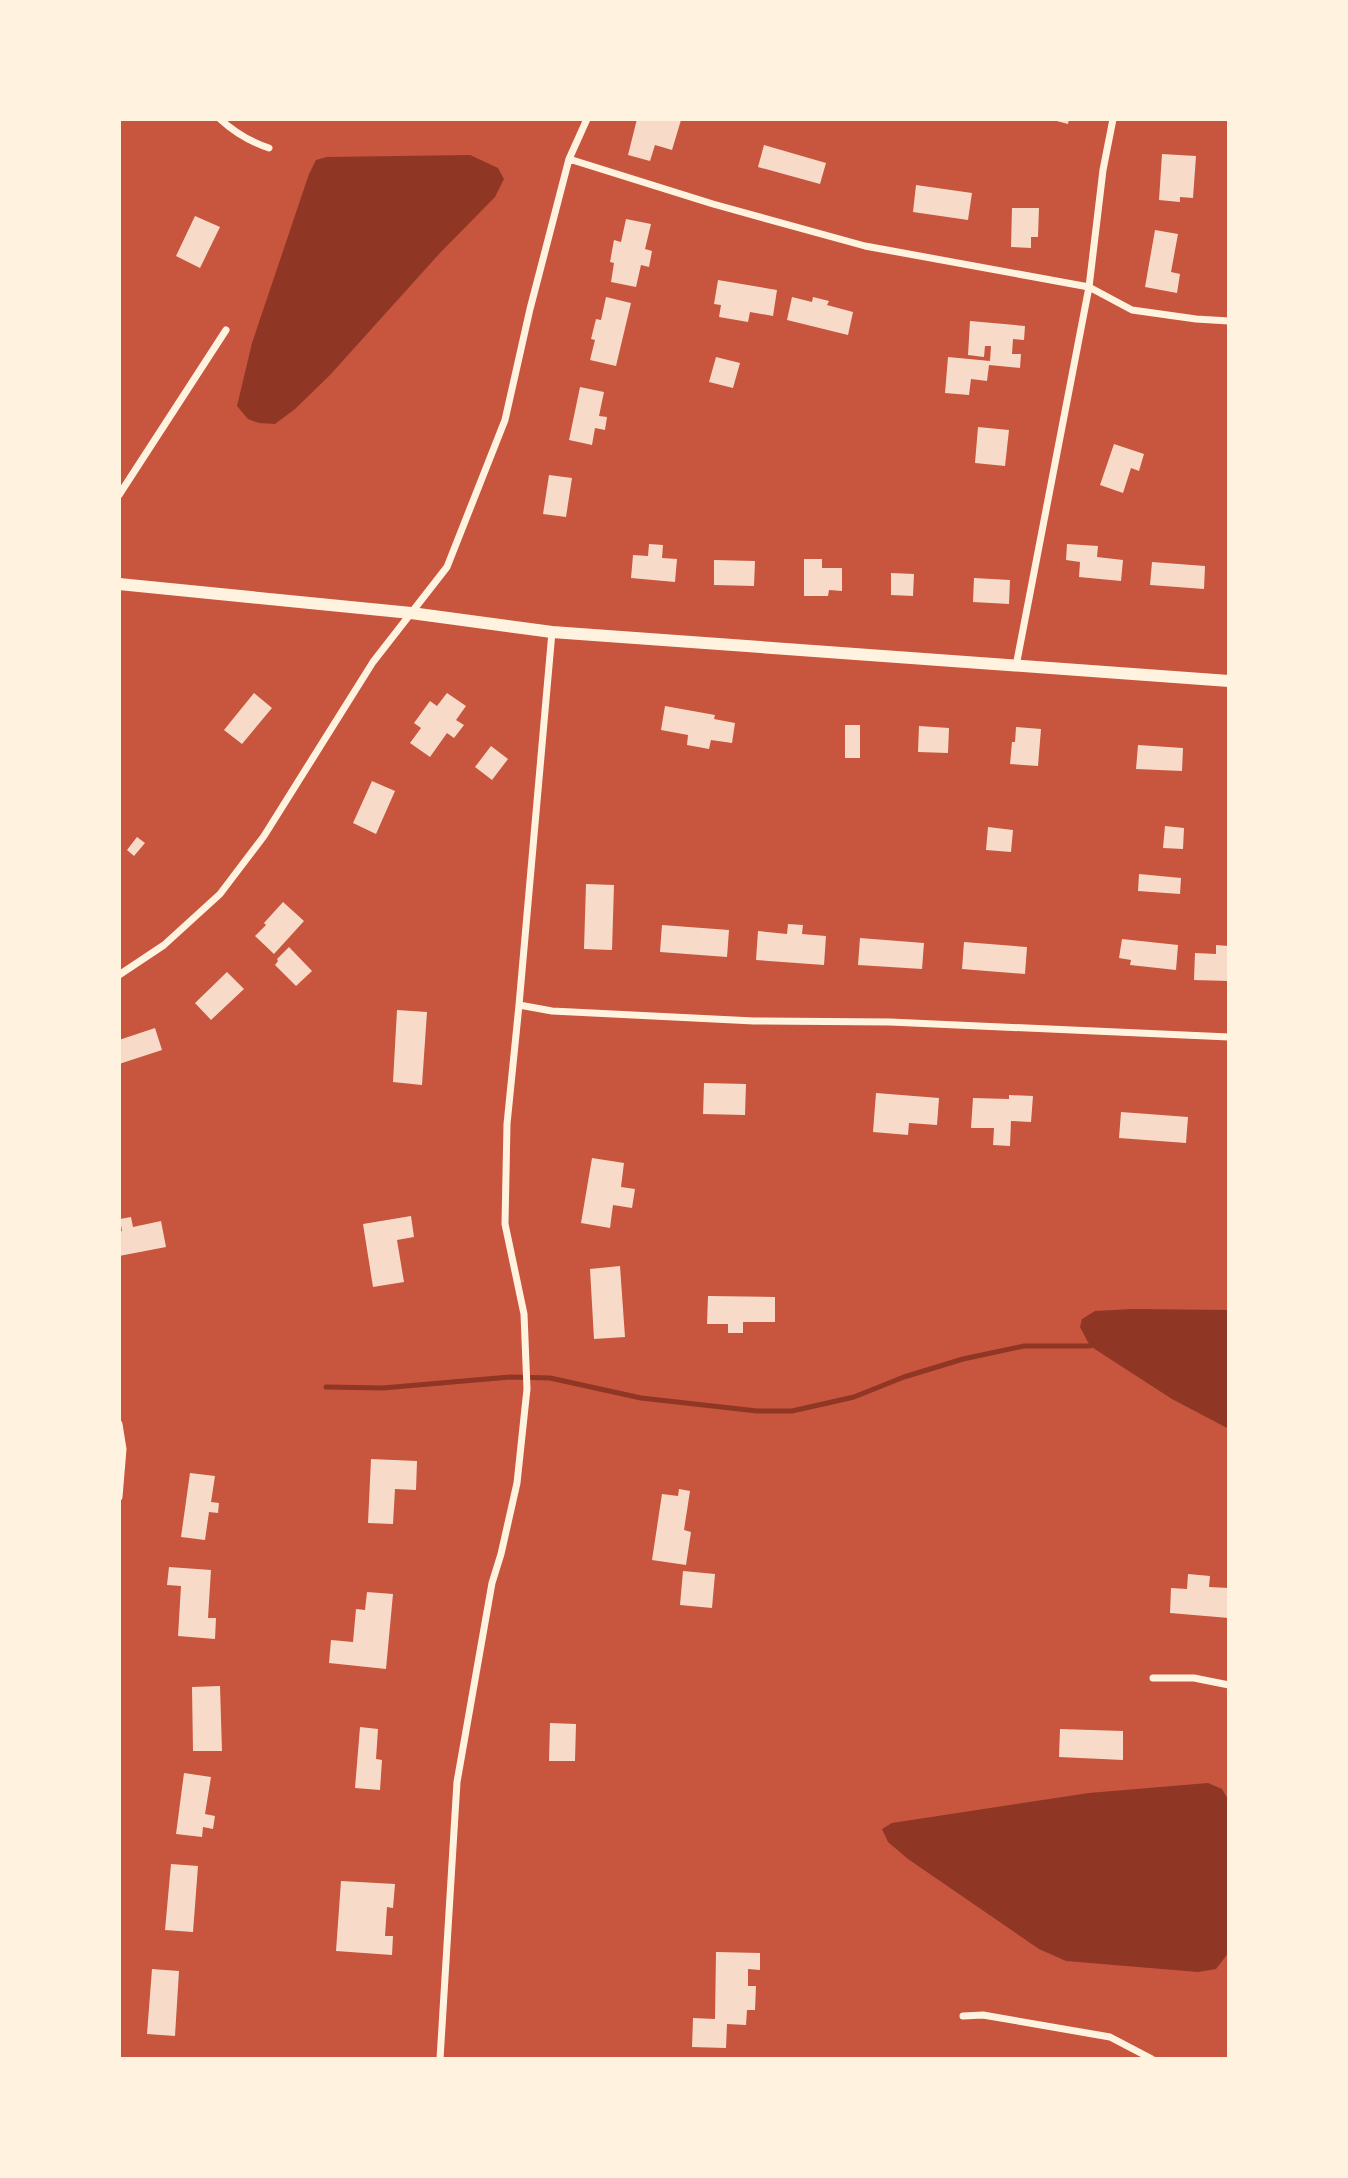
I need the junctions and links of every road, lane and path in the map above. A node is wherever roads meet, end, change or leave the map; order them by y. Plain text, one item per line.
1 (220, 119) edge
2 (587, 119) edge
3 (1112, 119) edge
4 (270, 148) dead end
5 (569, 159) junction
6 (1089, 287) junction
7 (1229, 321) edge
8 (226, 330) dead end
9 (119, 495) edge
10 (119, 583) edge
11 (411, 613) junction
12 (552, 632) junction
13 (1016, 666) junction
14 (1229, 681) edge
15 (119, 975) edge
16 (519, 1005) junction
17 (1229, 1037) edge
18 (119, 1424) edge
19 (119, 1497) edge
20 (1153, 1678) dead end
21 (1229, 1685) edge
22 (963, 2016) dead end
23 (440, 2059) edge
24 (1152, 2059) edge

1 - 4 street
2 - 5 street
3 - 6 street
5 - 6 street
5 - 11 street
6 - 7 street
6 - 13 street
8 - 9 street
10 - 11 street
11 - 12 street
11 - 15 street
12 - 13 street
12 - 16 street
13 - 14 street
16 - 17 street
16 - 23 street
18 - 19 street
20 - 21 street
22 - 24 street

